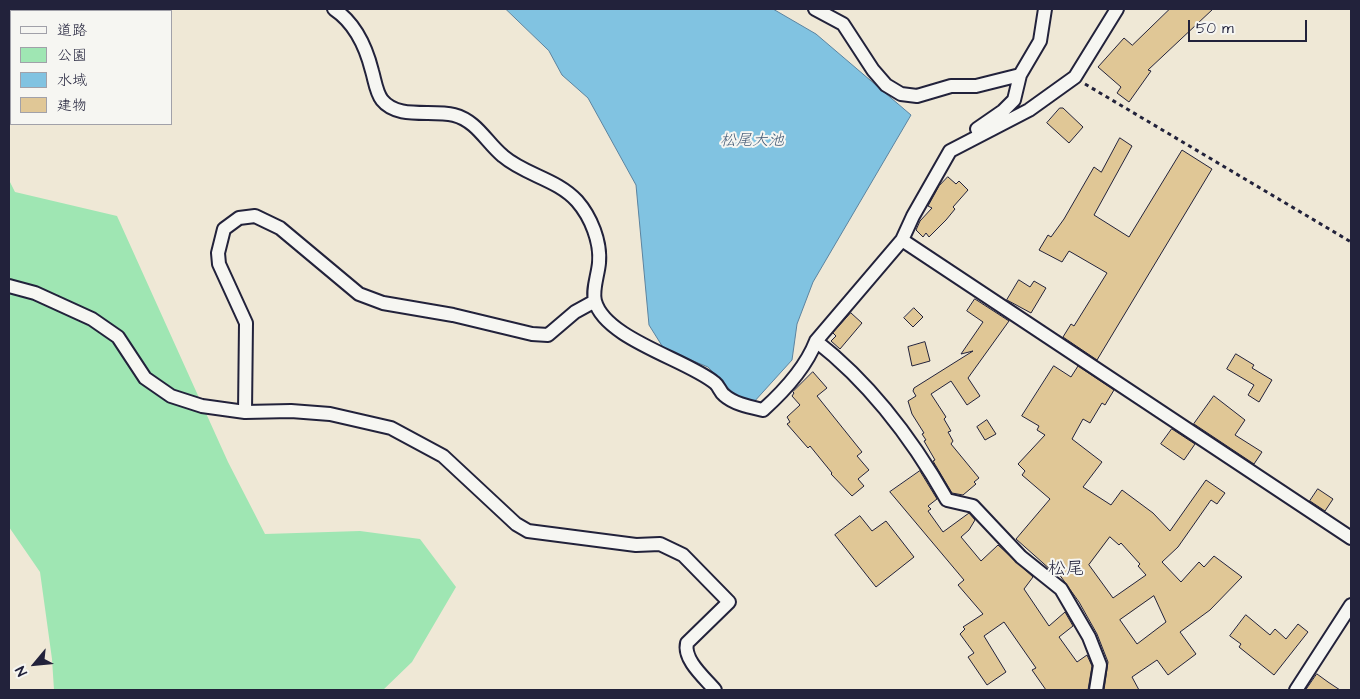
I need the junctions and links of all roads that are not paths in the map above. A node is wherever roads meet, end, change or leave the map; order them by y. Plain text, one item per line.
1 (334, 9) edge
2 (816, 9) edge
3 (1045, 9) edge
4 (1117, 9) edge
5 (1020, 76) junction
6 (964, 142) junction
7 (902, 240) junction
8 (9, 286) edge
9 (595, 301) junction
10 (816, 341) junction
11 (245, 412) junction
12 (1351, 538) edge
13 (1351, 604) edge
14 (715, 690) edge
15 (1096, 690) edge
16 (1296, 690) edge

1 - 9 street
2 - 5 street
3 - 5 street
4 - 6 street
5 - 6 street
6 - 7 street
7 - 10 street
7 - 12 street
8 - 11 street
9 - 10 street
9 - 11 street
10 - 15 street
11 - 14 street
13 - 16 street

